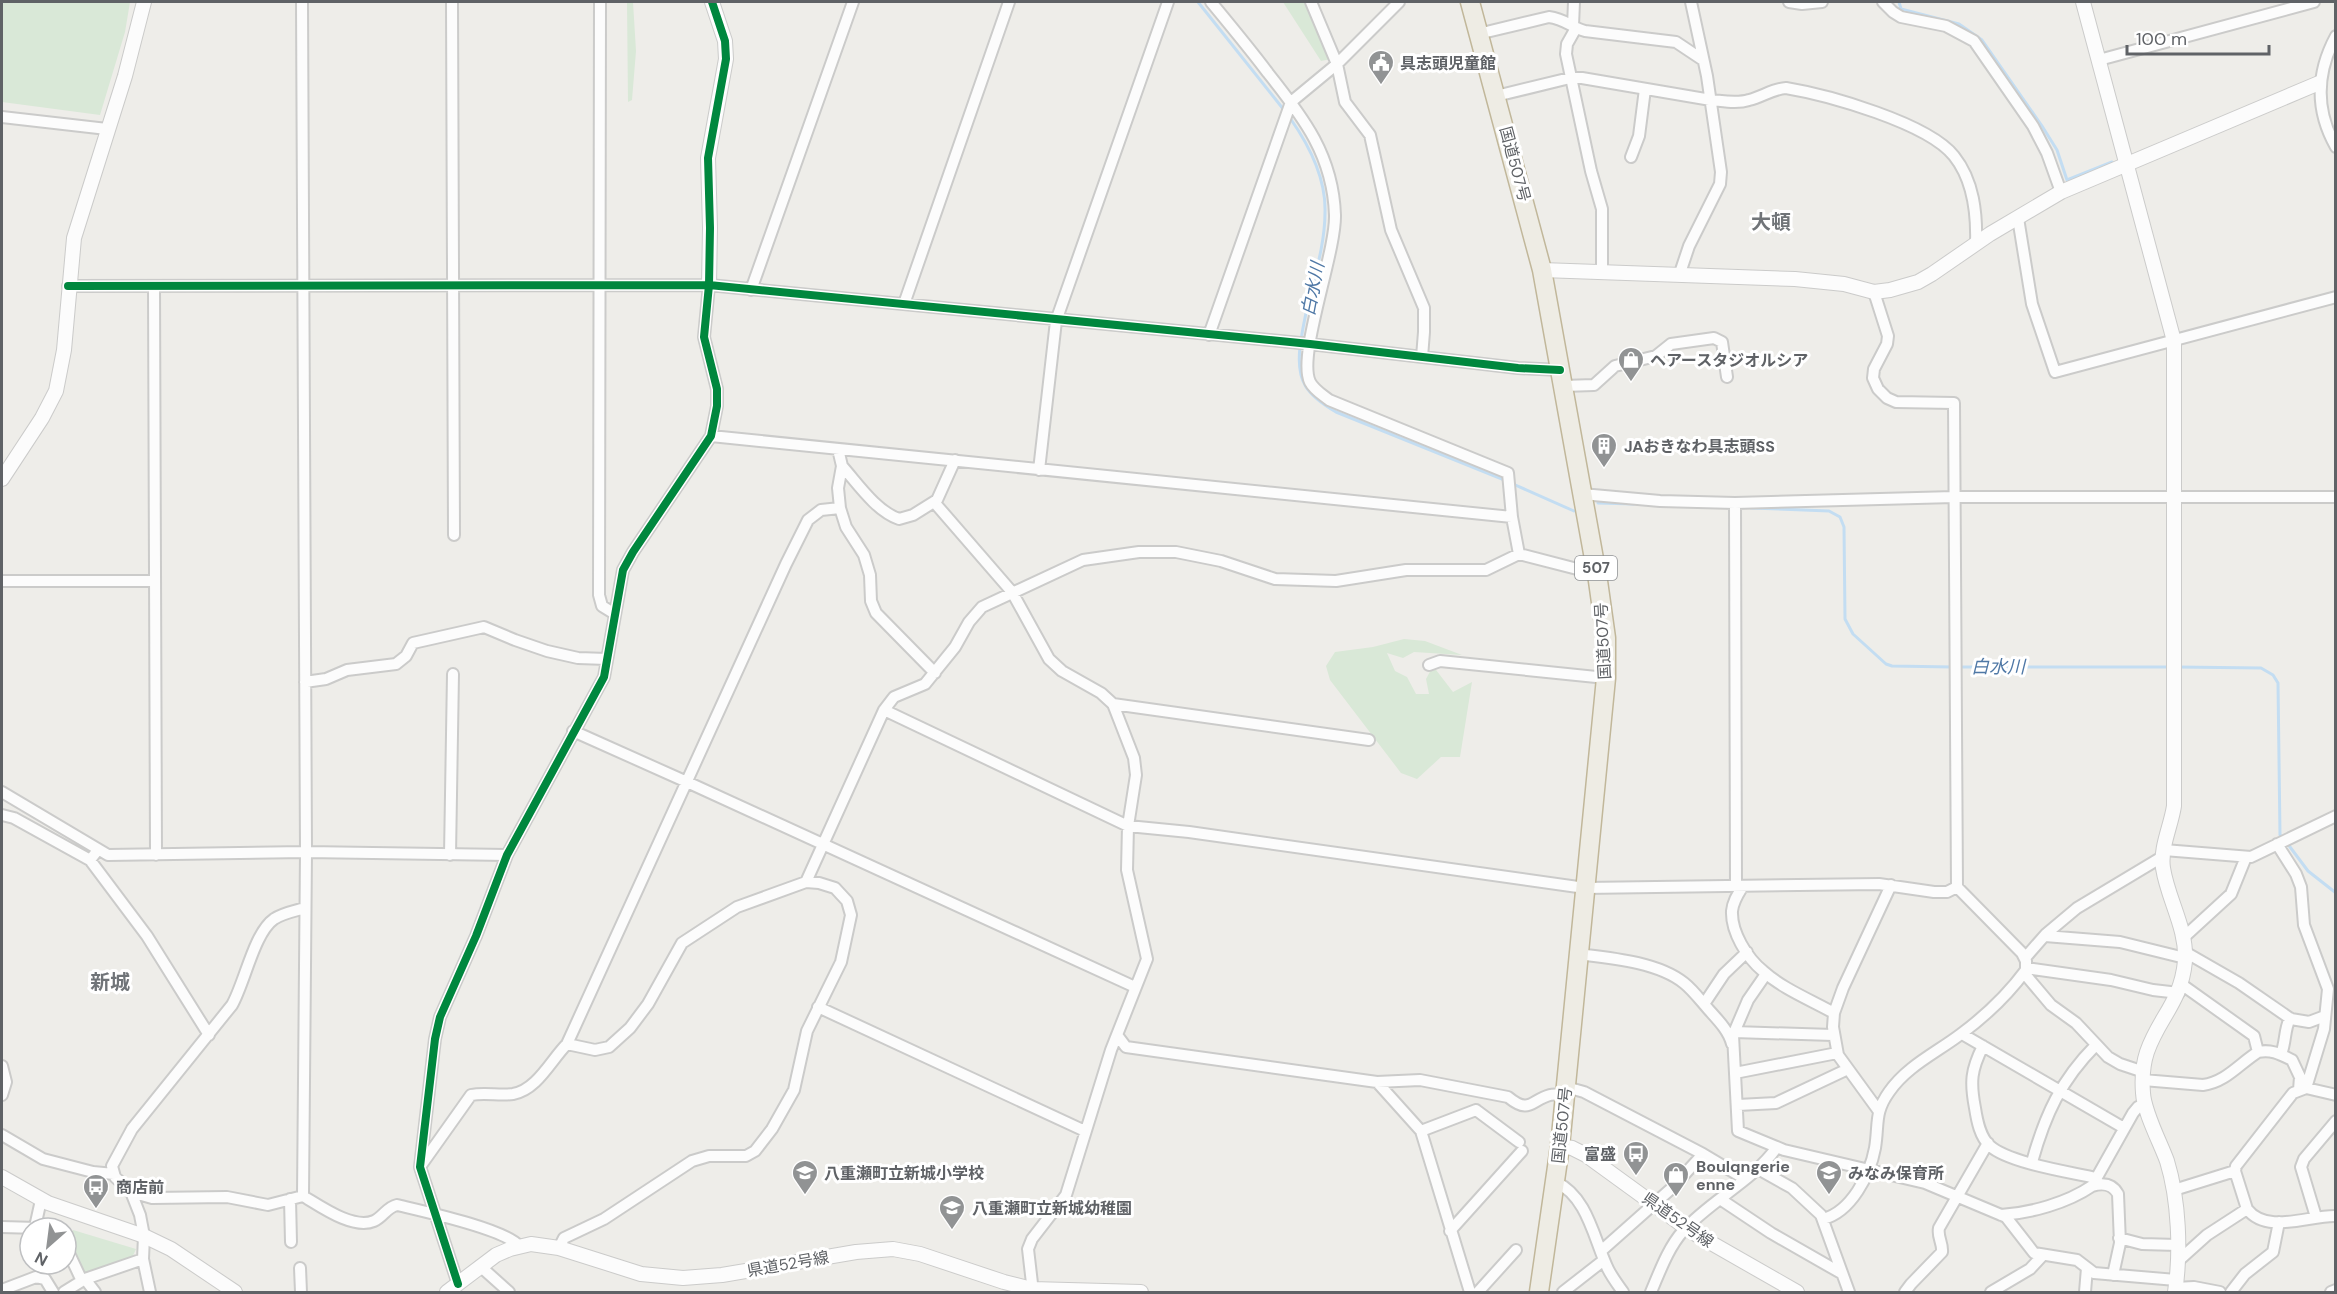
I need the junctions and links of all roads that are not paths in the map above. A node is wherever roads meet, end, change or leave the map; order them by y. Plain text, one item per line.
1 (144, 2) edge
2 (302, 2) edge
3 (452, 2) edge
4 (600, 2) edge
5 (712, 2) edge
6 (853, 2) edge
7 (1009, 2) edge
8 (1168, 2) edge
9 (1211, 2) edge
10 (1311, 2) edge
11 (1399, 2) edge
12 (1470, 2) edge
13 (1574, 2) edge
14 (1691, 2) edge
15 (1789, 2) edge
16 (1822, 2) edge
17 (1883, 2) edge
18 (2083, 2) edge
19 (2314, 2) edge
20 (1574, 27) junction
21 (1478, 34) junction
22 (2336, 36) edge
23 (1703, 60) junction
24 (2099, 60) junction
25 (1337, 64) junction
26 (1570, 78) junction
27 (2319, 83) junction
28 (1645, 89) junction
29 (1496, 96) junction
30 (1711, 100) junction
31 (1291, 102) junction
32 (2, 117) edge
33 (107, 129) junction
34 (2336, 147) edge
35 (1631, 158) dead end
36 (2127, 164) junction
37 (2061, 192) junction
38 (2018, 218) junction
39 (1976, 244) junction
40 (1542, 270) junction
41 (1602, 271) junction
42 (1680, 273) junction
43 (453, 284) junction
44 (600, 284) junction
45 (709, 285) junction
46 (68, 286) junction
47 (154, 286) junction
48 (303, 286) junction
49 (751, 290) junction
50 (1874, 292) junction
51 (2336, 297) edge
52 (904, 304) junction
53 (1056, 321) junction
54 (1209, 334) junction
55 (2174, 341) junction
56 (1310, 344) junction
57 (1422, 357) junction
58 (1727, 377) dead end
59 (1562, 378) junction
60 (711, 436) junction
61 (838, 448) junction
62 (955, 460) junction
63 (842, 466) junction
64 (1039, 470) junction
65 (2, 479) edge
66 (1582, 494) junction
67 (1954, 497) junction
68 (2175, 497) junction
69 (2336, 498) edge
70 (934, 502) junction
71 (1735, 503) junction
72 (840, 508) junction
73 (1512, 517) junction
74 (454, 535) dead end
75 (1519, 554) junction
76 (1596, 570) junction
77 (2, 581) edge
78 (153, 581) junction
79 (1012, 592) junction
80 (615, 614) junction
81 (607, 659) junction
82 (1429, 665) dead end
83 (935, 673) junction
84 (453, 674) dead end
85 (1606, 678) junction
86 (305, 682) junction
87 (1113, 704) junction
88 (884, 710) junction
89 (573, 731) junction
90 (1369, 740) dead end
91 (687, 782) junction
92 (2, 792) edge
93 (2, 815) edge
94 (2336, 816) edge
95 (1128, 826) junction
96 (823, 844) junction
97 (2277, 844) junction
98 (98, 850) junction
99 (306, 852) junction
100 (2163, 854) junction
101 (156, 855) junction
102 (450, 855) junction
103 (507, 855) junction
104 (2246, 856) junction
105 (90, 860) junction
106 (806, 882) junction
107 (1891, 885) junction
108 (1740, 886) junction
109 (1957, 887) junction
110 (1586, 888) junction
111 (305, 908) junction
112 (2045, 936) junction
113 (2184, 949) junction
114 (1747, 952) junction
115 (1578, 954) junction
116 (2025, 966) junction
117 (1766, 974) junction
118 (1136, 987) junction
119 (2180, 989) junction
120 (1704, 1004) junction
121 (818, 1006) junction
122 (1834, 1013) junction
123 (2325, 1017) junction
124 (2290, 1018) junction
125 (1734, 1032) junction
126 (1962, 1034) junction
127 (209, 1035) junction
128 (1117, 1035) junction
129 (1833, 1035) junction
130 (567, 1044) junction
131 (2096, 1045) junction
132 (1983, 1046) junction
133 (1734, 1050) junction
134 (2258, 1052) junction
135 (1837, 1053) junction
136 (2281, 1054) junction
137 (2, 1066) edge
138 (1848, 1069) junction
139 (1735, 1073) junction
140 (2144, 1076) junction
141 (1377, 1082) junction
142 (2303, 1089) junction
143 (1475, 1090) junction
144 (2060, 1090) junction
145 (1566, 1091) junction
146 (2, 1095) edge
147 (2336, 1095) edge
148 (2144, 1104) junction
149 (1738, 1105) junction
150 (1476, 1110) junction
151 (1878, 1110) junction
152 (2336, 1121) edge
153 (2124, 1128) junction
154 (1085, 1131) junction
155 (1421, 1131) junction
156 (2, 1135) edge
157 (2323, 1137) junction
158 (2336, 1141) edge
159 (1988, 1143) junction
160 (1560, 1146) junction
161 (1777, 1147) junction
162 (1703, 1154) junction
163 (2032, 1162) junction
164 (420, 1167) junction
165 (1758, 1169) junction
166 (1867, 1170) junction
167 (2235, 1171) junction
168 (114, 1174) junction
169 (2, 1177) edge
170 (1745, 1179) junction
171 (1556, 1182) junction
172 (2094, 1182) junction
173 (2174, 1190) junction
174 (131, 1192) junction
175 (303, 1196) junction
176 (1957, 1196) junction
177 (290, 1199) junction
178 (1720, 1199) junction
179 (41, 1200) junction
180 (1654, 1204) junction
181 (2247, 1209) junction
182 (434, 1214) junction
183 (2001, 1215) junction
184 (38, 1216) edge
185 (2336, 1216) edge
186 (2316, 1217) junction
187 (1823, 1219) junction
188 (2279, 1222) junction
189 (2, 1227) edge
190 (18, 1227) edge
191 (1686, 1227) junction
192 (1450, 1231) junction
193 (144, 1236) junction
194 (2120, 1238) junction
195 (291, 1242) dead end
196 (2177, 1245) junction
197 (519, 1246) junction
198 (559, 1248) junction
199 (1516, 1250) dead end
200 (1603, 1255) junction
201 (2043, 1255) junction
202 (143, 1259) junction
203 (2177, 1262) junction
204 (480, 1266) junction
205 (300, 1268) dead end
206 (2087, 1268) junction
207 (78, 1269) edge
208 (1841, 1273) junction
209 (2112, 1275) junction
210 (84, 1280) junction
211 (2012, 1280) junction
212 (2176, 1287) edge
213 (452, 1288) edge
214 (2, 1290) edge
215 (2336, 1290) edge
216 (1033, 1291) edge
217 (53, 1293) edge
218 (64, 1293) edge
219 (95, 1293) edge
220 (150, 1293) edge
221 (235, 1293) edge
222 (301, 1293) edge
223 (509, 1293) edge
224 (1141, 1293) edge
225 (1470, 1293) edge
226 (1478, 1293) edge
227 (1539, 1293) edge
228 (1563, 1293) edge
229 (1623, 1293) edge
230 (1651, 1293) edge
231 (1797, 1293) edge
232 (1850, 1293) edge
233 (1905, 1293) edge
234 (1991, 1293) edge
235 (2013, 1293) edge
236 (2085, 1293) edge
237 (2220, 1293) edge
238 (2231, 1293) edge
239 (2331, 1293) edge

1 - 33 street
2 - 48 street
3 - 43 street
4 - 44 street
5 - 45 street
6 - 49 street
7 - 52 street
8 - 53 street
9 - 31 street
10 - 25 street
11 - 25 street
12 - 21 highway, 国道507号 / 507
13 - 20 street
14 - 23 street
15 - 16 street
17 - 37 street
18 - 24 street
19 - 24 street
20 - 21 street
20 - 23 street
20 - 26 street
21 - 29 highway, 国道507号 / 507
22 - 27 street
23 - 30 street
24 - 36 street
25 - 31 street
25 - 57 street
26 - 28 street
26 - 29 street
26 - 41 street
27 - 34 street
27 - 36 street
28 - 30 street
28 - 35 street
29 - 40 highway, 国道507号 / 507
30 - 39 street
30 - 42 street
31 - 54 street
31 - 56 street
32 - 33 street
33 - 46 street
36 - 37 street
36 - 55 street
37 - 38 street
38 - 39 street
38 - 55 street
39 - 50 street
40 - 41 street
40 - 59 highway, 国道507号 / 507
41 - 42 street
42 - 50 street
43 - 44 street
43 - 48 street
43 - 74 street
44 - 45 street
44 - 80 street
45 - 49 street
45 - 60 street
46 - 47 street
46 - 65 street
47 - 48 street
47 - 78 street
48 - 86 street
49 - 52 street
50 - 67 street
51 - 55 street
52 - 53 street
53 - 54 street
53 - 64 street
54 - 56 street
55 - 68 street
56 - 57 street
56 - 73 street
57 - 59 street
58 - 59 street
59 - 66 highway, 国道507号 / 507
60 - 61 street
60 - 80 street
61 - 62 street
61 - 63 street
62 - 64 street
62 - 70 street
63 - 70 street
63 - 72 street
64 - 73 street
66 - 71 street
66 - 76 highway, 国道507号 / 507
67 - 68 street
67 - 71 street
67 - 109 street
68 - 69 street
68 - 100 street
70 - 79 street
71 - 108 street
72 - 83 street
72 - 91 street
73 - 75 street
75 - 76 street
75 - 79 street
76 - 85 highway, 国道507号 / 507
77 - 78 street
78 - 101 street
79 - 83 street
79 - 87 street
80 - 81 street
81 - 86 street
81 - 89 street
82 - 85 street
83 - 88 street
84 - 102 street
85 - 110 highway, 国道507号 / 507
86 - 99 street
87 - 90 street
87 - 95 street
88 - 95 street
88 - 96 street
89 - 91 street
89 - 103 street
91 - 96 street
91 - 130 street
92 - 98 street
93 - 105 street
94 - 97 street
95 - 110 street
95 - 118 street
96 - 106 street
96 - 118 street
97 - 104 street
97 - 123 street
98 - 101 street
98 - 105 street
99 - 101 street
99 - 102 street
99 - 111 street
100 - 104 street
100 - 112 street
100 - 113 street
102 - 103 street
103 - 164 street
104 - 113 street
105 - 127 street
106 - 121 street
106 - 130 street
107 - 108 street
107 - 109 street
107 - 122 street
108 - 110 street
108 - 114 street
109 - 116 street
110 - 115 highway, 国道507号 / 507
111 - 127 street
111 - 175 street
112 - 113 street
112 - 116 street
113 - 119 street
113 - 124 street
114 - 117 street
114 - 120 street
115 - 120 street
115 - 145 highway, 国道507号 / 507
116 - 119 street
116 - 126 street
116 - 131 street
117 - 122 street
117 - 125 street
118 - 128 street
119 - 134 street
119 - 140 street
120 - 133 street
121 - 154 street
121 - 198 street
122 - 129 street
123 - 124 street
123 - 142 street
124 - 136 street
125 - 129 street
125 - 133 street
126 - 132 street
126 - 151 street
127 - 168 street
128 - 141 street
128 - 154 street
129 - 135 street
130 - 164 street
131 - 140 street
131 - 144 street
132 - 144 street
132 - 159 street
133 - 139 street
134 - 136 street
134 - 140 street
135 - 138 street
135 - 139 street
136 - 142 street
137 - 146 street
138 - 149 street
138 - 151 street
139 - 149 street
140 - 148 street
141 - 143 street
141 - 155 street
142 - 147 street
142 - 167 street
143 - 145 street
143 - 150 street
144 - 153 street
144 - 163 street
145 - 160 highway, 国道507号 / 507
145 - 162 street
148 - 153 street
148 - 173 street
149 - 161 street
150 - 155 street
150 - 192 street
151 - 166 street
152 - 157 street
153 - 172 street
154 - 216 street
155 - 192 street
156 - 168 street
157 - 158 street
157 - 186 street
159 - 163 street
159 - 176 street
160 - 171 highway, 国道507号 / 507
160 - 180 street, 県道52号線
161 - 165 street
161 - 166 street
162 - 170 street
162 - 180 street
163 - 172 street
164 - 182 street
165 - 170 street
165 - 187 street
166 - 176 street
166 - 187 street
167 - 173 street
167 - 181 street
168 - 174 street
169 - 179 street
170 - 178 street
171 - 200 street
171 - 227 highway, 国道507号 / 507
172 - 183 street
172 - 194 street
173 - 196 street
174 - 177 street
174 - 193 street
175 - 177 street
175 - 182 street
176 - 183 street
176 - 233 street
177 - 195 street
178 - 191 street
178 - 208 street
179 - 184 street
179 - 193 street
180 - 191 street, 県道52号線
180 - 200 street
181 - 188 street
181 - 203 street
182 - 197 street
182 - 213 street
183 - 201 street
185 - 186 street
186 - 188 street
187 - 208 street
188 - 238 street
189 - 190 street
191 - 230 street
191 - 231 street, 県道52号線
192 - 225 street
193 - 202 street
193 - 221 street
194 - 196 street
194 - 209 street
196 - 203 street
197 - 198 street, 県道52号線
197 - 204 street, 県道52号線
198 - 216 street, 県道52号線
199 - 226 street
200 - 228 street
200 - 229 street
201 - 206 street
201 - 211 street
202 - 210 street
202 - 220 street
203 - 212 street
204 - 213 street, 県道52号線
204 - 223 street
205 - 222 street
206 - 209 street
206 - 236 street
207 - 210 street
208 - 232 street
209 - 212 street
210 - 218 street
210 - 219 street
211 - 234 street
211 - 235 street
212 - 237 street
214 - 217 street
215 - 239 street
216 - 224 street, 県道52号線

